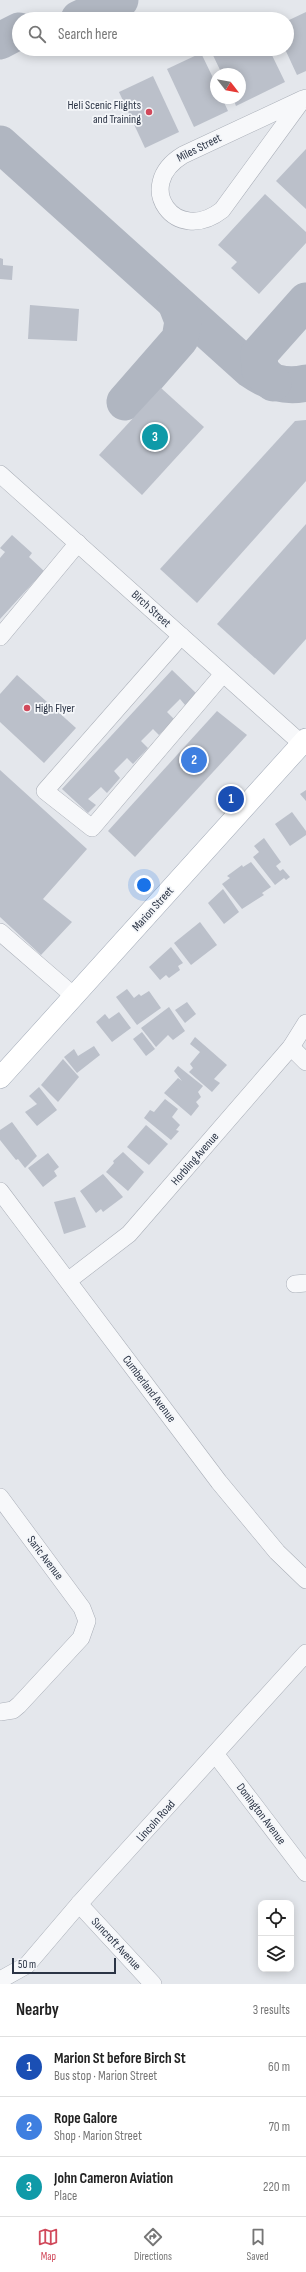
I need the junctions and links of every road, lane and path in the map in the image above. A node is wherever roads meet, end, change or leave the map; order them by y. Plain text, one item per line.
1 (305, 98) edge
2 (0, 474) edge
3 (78, 543) junction
4 (181, 636) junction
5 (0, 637) edge
6 (223, 674) junction
7 (304, 742) edge
8 (0, 932) edge
9 (74, 996) junction
10 (306, 1023) edge
11 (291, 1047) junction
12 (306, 1062) edge
13 (0, 1078) edge
14 (0, 1191) edge
15 (69, 1280) junction
16 (0, 1497) edge
17 (306, 1580) edge
18 (306, 1653) edge
19 (0, 1712) edge
20 (216, 1754) junction
21 (306, 1873) edge
22 (79, 1904) junction
23 (0, 1980) edge
24 (154, 1984) edge

1 - 1 street, Miles Street
2 - 3 street, Birch Street
3 - 4 street, Birch Street
3 - 5 street
4 - 6 street, Birch Street
4 - 6 street
6 - 7 street, Birch Street
7 - 9 main road, Marion Street
8 - 9 street
9 - 13 main road, Marion Street
10 - 11 street, Horbling Avenue
11 - 12 street
11 - 15 street, Horbling Avenue
14 - 15 street, Cumberland Avenue
15 - 17 street, Cumberland Avenue
16 - 19 street, Saric Avenue
18 - 20 street, Lincoln Road
20 - 21 street, Donington Avenue
20 - 22 street, Lincoln Road
22 - 23 street, Lincoln Road
22 - 24 street, Suncroft Avenue

